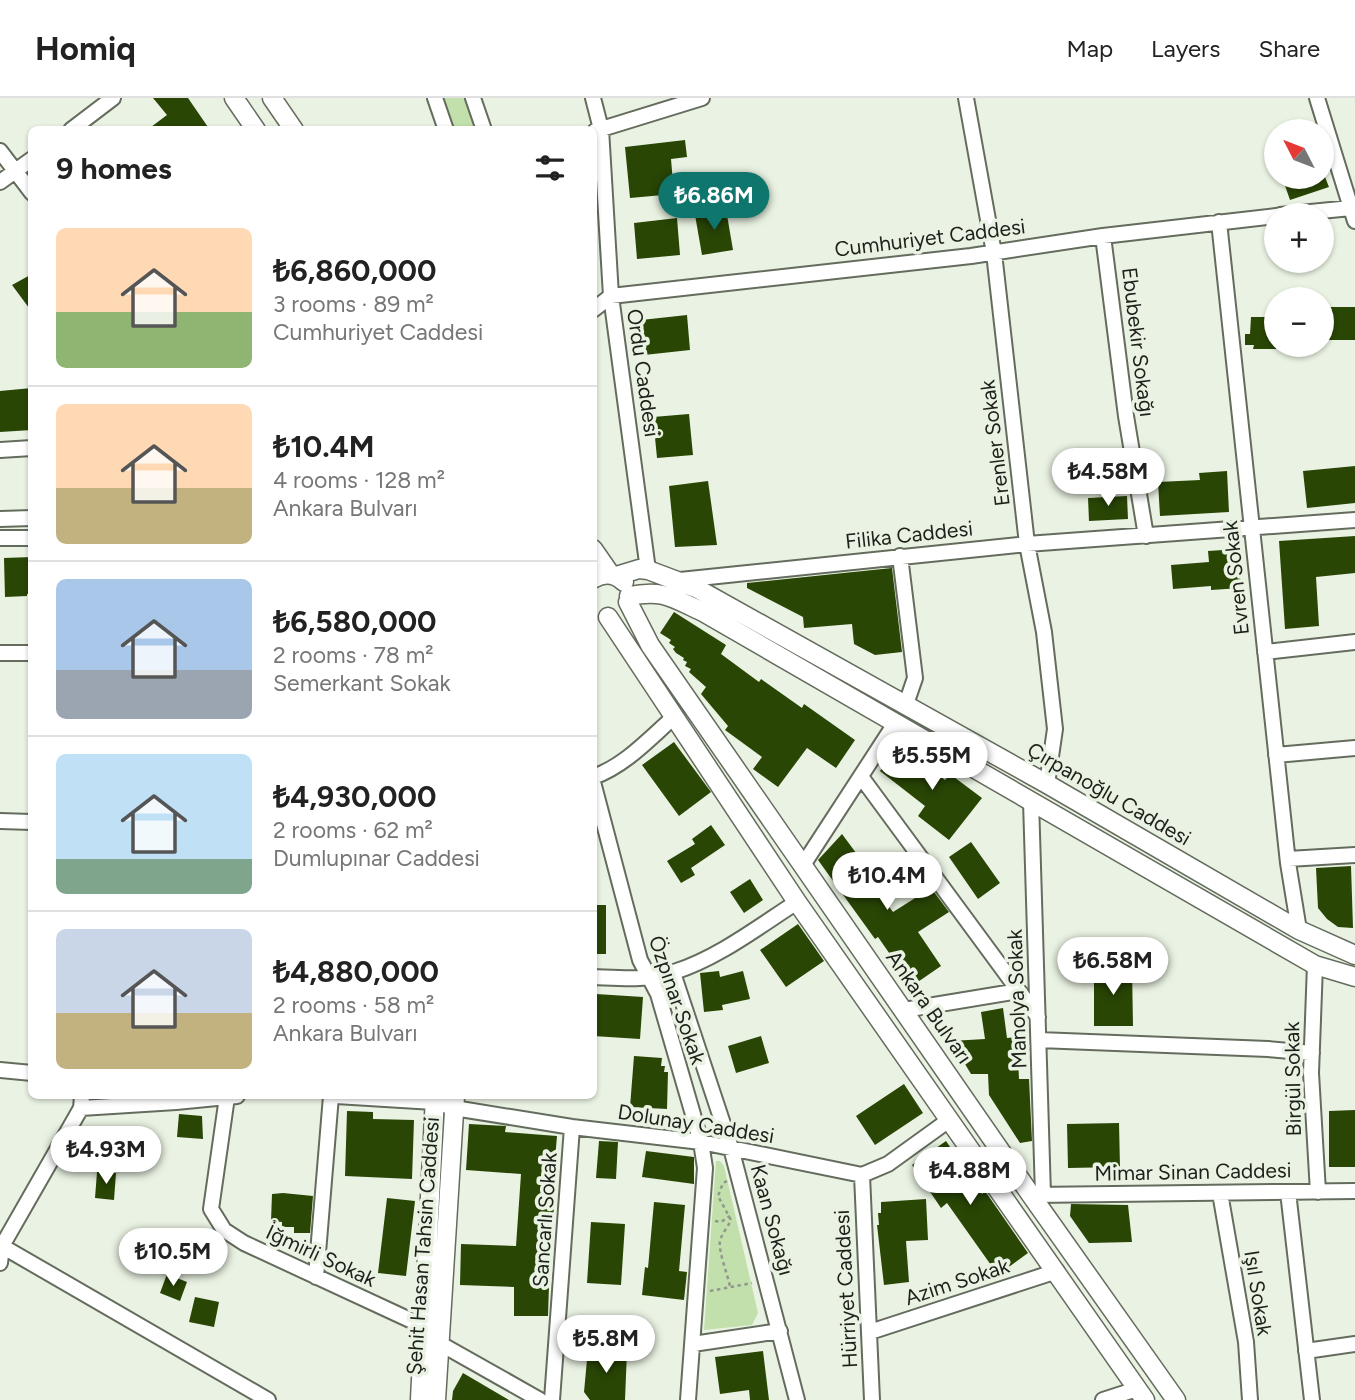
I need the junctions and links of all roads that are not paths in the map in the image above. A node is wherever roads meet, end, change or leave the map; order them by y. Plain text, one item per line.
1 (113, 98) edge
2 (234, 98) edge
3 (272, 98) edge
4 (435, 98) edge
5 (473, 98) edge
6 (593, 98) edge
7 (702, 98) edge
8 (966, 98) edge
9 (1317, 98) edge
10 (76, 126) edge
11 (253, 126) edge
12 (291, 126) edge
13 (445, 126) edge
14 (483, 126) edge
15 (596, 126) edge
16 (597, 131) edge
17 (0, 151) edge
18 (28, 162) edge
19 (15, 172) junction
20 (0, 182) edge
21 (28, 188) edge
22 (1353, 214) edge
23 (1334, 215) edge
24 (1264, 217) edge
25 (1219, 222) junction
26 (1103, 236) junction
27 (994, 253) junction
28 (611, 296) junction
29 (597, 307) edge
30 (28, 448) edge
31 (0, 450) edge
32 (28, 518) edge
33 (0, 519) edge
34 (1355, 520) edge
35 (1253, 528) junction
36 (1146, 536) junction
37 (0, 538) edge
38 (28, 538) edge
39 (1027, 544) junction
40 (597, 554) edge
41 (900, 556) junction
42 (648, 570) junction
43 (614, 575) junction
44 (597, 577) edge
45 (676, 580) junction
46 (628, 599) junction
47 (599, 616) edge
48 (1355, 642) edge
49 (1265, 652) junction
50 (0, 653) edge
51 (28, 653) edge
52 (905, 707) junction
53 (675, 716) junction
54 (896, 722) junction
55 (1355, 748) edge
56 (1276, 755) junction
57 (597, 777) edge
58 (862, 778) junction
59 (1047, 784) junction
60 (597, 794) edge
61 (1031, 801) junction
62 (0, 821) edge
63 (28, 822) edge
64 (1355, 855) edge
65 (1288, 859) junction
66 (803, 865) junction
67 (797, 902) junction
68 (1299, 930) junction
69 (1355, 955) edge
70 (1315, 965) junction
71 (673, 973) junction
72 (649, 977) junction
73 (1355, 977) edge
74 (597, 978) edge
75 (1019, 991) junction
76 (904, 1010) junction
77 (1038, 1017) junction
78 (1039, 1040) junction
79 (1312, 1053) junction
80 (0, 1070) edge
81 (28, 1073) edge
82 (157, 1099) edge
83 (231, 1099) edge
84 (333, 1099) edge
85 (435, 1099) edge
86 (82, 1102) edge
87 (454, 1102) edge
88 (949, 1120) junction
89 (572, 1127) junction
90 (701, 1142) junction
91 (731, 1148) junction
92 (862, 1175) junction
93 (1288, 1192) junction
94 (1318, 1192) junction
95 (1355, 1192) edge
96 (1220, 1193) junction
97 (1037, 1195) junction
98 (1, 1245) edge
99 (0, 1263) edge
100 (1057, 1271) junction
101 (316, 1277) junction
102 (424, 1326) junction
103 (780, 1331) junction
104 (870, 1332) junction
105 (439, 1343) junction
106 (693, 1343) junction
107 (1355, 1344) edge
108 (1306, 1351) junction
109 (1141, 1394) edge
110 (268, 1400) edge
111 (420, 1400) edge
112 (436, 1400) edge
113 (540, 1400) edge
114 (552, 1400) edge
115 (688, 1400) edge
116 (797, 1400) edge
117 (872, 1400) edge
118 (1103, 1400) edge
119 (1176, 1400) edge
120 (1250, 1400) edge
121 (1312, 1400) edge

1 - 10 street
2 - 11 main road
3 - 12 main road
4 - 13 street
5 - 14 street
6 - 15 street, Ordu Caddesi
7 - 16 street
8 - 27 street, Erenler Sokak
9 - 22 street
16 - 28 street, Ordu Caddesi
17 - 19 street
18 - 19 street
19 - 20 street
19 - 21 street
22 - 23 street, Cumhuriyet Caddesi
24 - 25 street, Cumhuriyet Caddesi
25 - 26 street, Cumhuriyet Caddesi
25 - 35 street, Evren Sokak
26 - 27 street, Cumhuriyet Caddesi
26 - 36 street, Ebubekir Sokağı
27 - 28 street, Cumhuriyet Caddesi
27 - 39 street, Erenler Sokak
28 - 29 street
28 - 42 street, Ordu Caddesi
30 - 31 street
32 - 33 street
34 - 35 street, Filika Caddesi
35 - 36 street, Filika Caddesi
35 - 49 street, Evren Sokak
36 - 39 street, Filika Caddesi
37 - 38 street
39 - 41 street, Filika Caddesi
39 - 59 street, Erenler Sokak
40 - 43 main road, Ankara Bulvarı
41 - 45 street, Filika Caddesi
41 - 52 street
42 - 43 main road
42 - 45 main road, Çırpanoğlu Caddesi
43 - 44 main road
43 - 46 main road, Ankara Bulvarı
45 - 52 main road, Çırpanoğlu Caddesi
46 - 47 main road
46 - 54 main road
46 - 66 main road, Ankara Bulvarı
47 - 53 main road
48 - 49 street
49 - 56 street, Evren Sokak
50 - 51 street
52 - 59 main road, Çırpanoğlu Caddesi
53 - 57 street
53 - 67 main road
54 - 58 street
54 - 61 main road
55 - 56 street
56 - 65 street, Evren Sokak
58 - 66 street
58 - 75 street
59 - 68 main road, Çırpanoğlu Caddesi
60 - 72 street, Özpınar Sokak
61 - 70 main road
61 - 77 street, Manolya Sokak
62 - 63 street
64 - 65 street
65 - 68 street, Evren Sokak
66 - 76 main road, Ankara Bulvarı
67 - 71 street
67 - 88 main road
68 - 69 main road, Çırpanoğlu Caddesi
70 - 73 main road
70 - 79 street, Birgül Sokak
71 - 72 street
71 - 91 street, Kaan Sokağı
72 - 74 street
72 - 90 street, Özpınar Sokak
75 - 76 street
75 - 77 street
76 - 97 main road, Ankara Bulvarı
77 - 78 street, Manolya Sokak
78 - 79 street
78 - 97 street, Manolya Sokak
79 - 94 street, Birgül Sokak
80 - 81 street
82 - 86 street
83 - 101 street, İğmirli Sokak
84 - 101 street
85 - 87 street, Dolunay Caddesi
85 - 102 main road, Şehit Hasan Tahsin Caddesi
86 - 98 street
87 - 89 street, Dolunay Caddesi
87 - 105 main road, Şehit Hasan Tahsin Caddesi
88 - 92 street
88 - 100 main road
89 - 90 street, Dolunay Caddesi
89 - 114 street, Sancarlı Sokak
90 - 91 street, Dolunay Caddesi
90 - 106 street, Özpınar Sokak
91 - 92 street, Dolunay Caddesi
91 - 103 street, Kaan Sokağı
92 - 104 street, Hürriyet Caddesi
93 - 94 street, Mimar Sinan Caddesi
93 - 96 street, Mimar Sinan Caddesi
93 - 108 street
94 - 95 street, Mimar Sinan Caddesi
96 - 97 street, Mimar Sinan Caddesi
96 - 120 street, Işıl Sokak
97 - 119 main road, Ankara Bulvarı
98 - 99 street
98 - 110 street
100 - 104 street, Azim Sokak
100 - 109 main road
101 - 102 street, İğmirli Sokak
102 - 111 main road, Şehit Hasan Tahsin Caddesi
103 - 106 street
103 - 116 street, Kaan Sokağı
104 - 117 street, Hürriyet Caddesi
105 - 112 main road, Şehit Hasan Tahsin Caddesi
105 - 113 street
106 - 115 street, Özpınar Sokak
107 - 108 street
108 - 121 street
109 - 118 street

